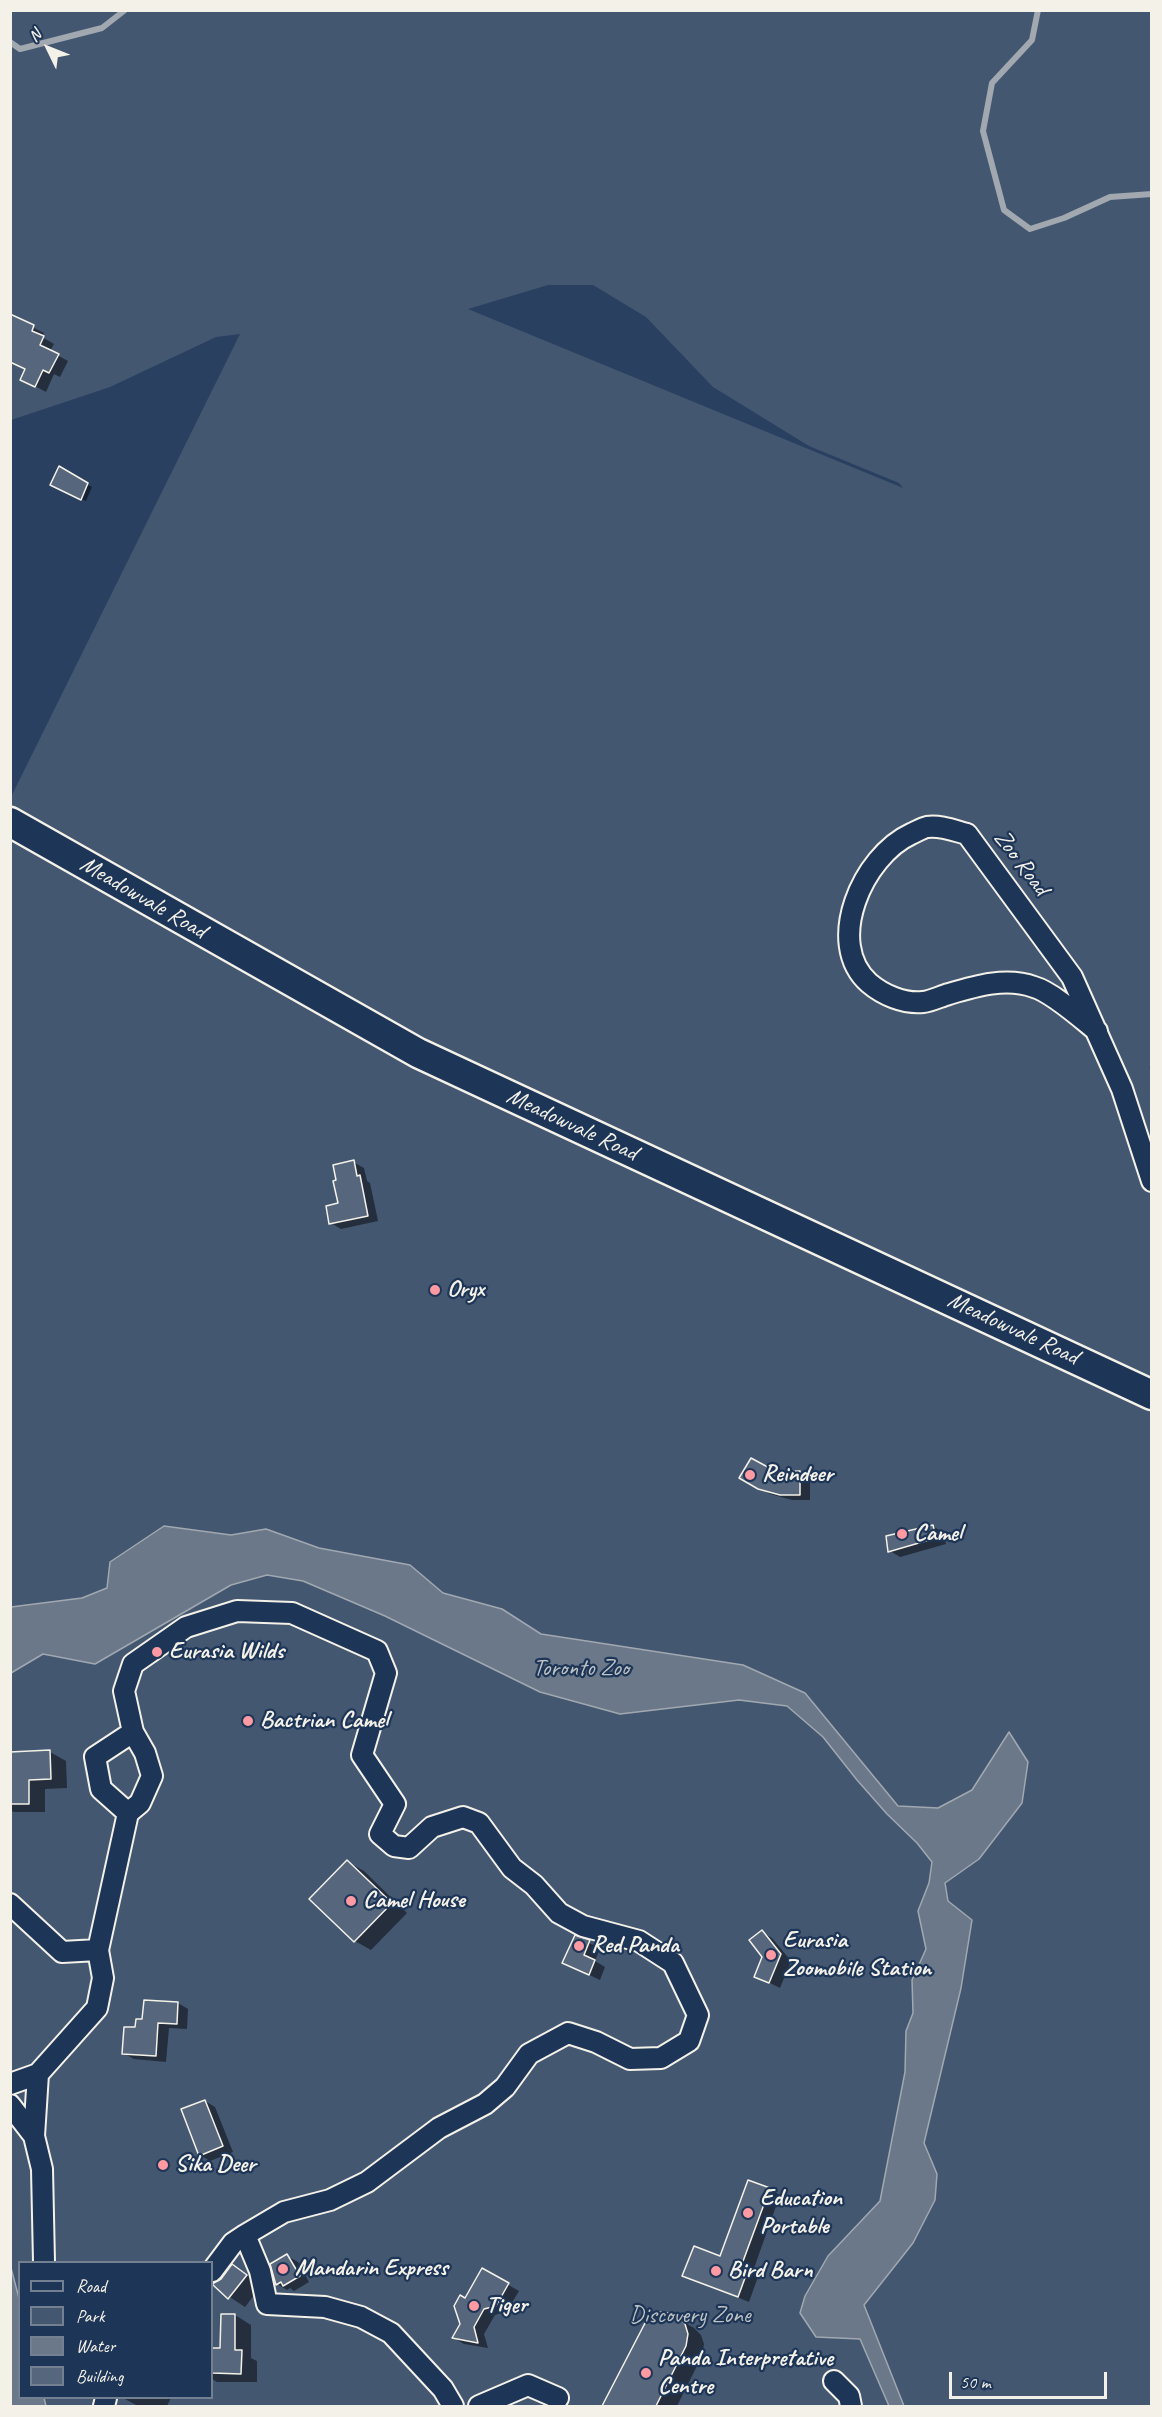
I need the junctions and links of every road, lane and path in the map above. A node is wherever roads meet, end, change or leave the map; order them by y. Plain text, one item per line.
1 (10, 822) edge
2 (1097, 1030) junction
3 (1152, 1181) edge
4 (1152, 1395) edge
5 (133, 1732) junction
6 (128, 1813) junction
7 (10, 1904) edge
8 (98, 1950) junction
9 (38, 2074) junction
10 (10, 2084) edge
11 (10, 2105) edge
12 (34, 2136) junction
13 (245, 2235) junction
14 (45, 2261) edge
15 (213, 2270) edge
16 (834, 2382) dead end
17 (558, 2398) dead end
18 (453, 2406) edge
19 (479, 2406) edge
20 (851, 2406) edge

1 - 4 main road, Meadowvale Road
2 - 2 street, Zoo Road
2 - 3 street, Zoo Road
5 - 6 street
5 - 6 street
5 - 13 street
6 - 8 street
7 - 8 street
8 - 9 street
9 - 10 street
9 - 12 street
11 - 12 street
12 - 14 street
13 - 15 street
13 - 18 street
16 - 20 street
17 - 19 street

